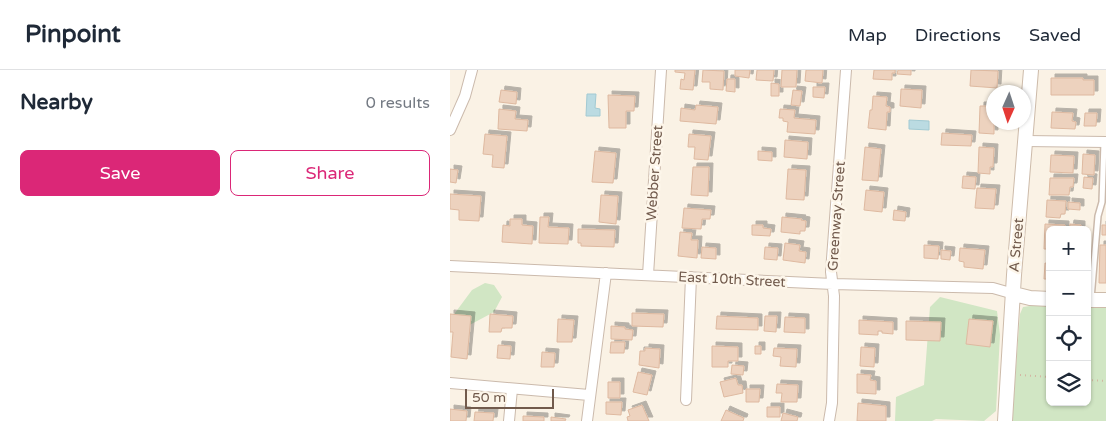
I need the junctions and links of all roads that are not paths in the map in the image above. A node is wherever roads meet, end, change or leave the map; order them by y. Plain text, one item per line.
1 (472, 70) edge
2 (661, 70) edge
3 (846, 70) edge
4 (1031, 70) edge
5 (450, 130) edge
6 (1025, 141) junction
7 (1105, 142) edge
8 (450, 266) edge
9 (606, 274) junction
10 (648, 275) junction
11 (692, 277) junction
12 (1091, 281) edge
13 (833, 284) junction
14 (1014, 294) junction
15 (1046, 299) edge
16 (1091, 300) edge
17 (1106, 300) edge
18 (450, 383) edge
19 (512, 389) junction
20 (590, 395) junction
21 (686, 400) dead end
22 (509, 421) edge
23 (587, 421) edge
24 (829, 421) edge
25 (1004, 421) edge

1 - 5 street
2 - 10 street, Webber Street
3 - 13 street, Greenway Street
4 - 6 street, A Street
6 - 7 street
6 - 14 street, A Street
7 - 12 lane
8 - 9 street, East 10th Street
9 - 10 street, East 10th Street
9 - 20 street
10 - 11 street, East 10th Street
11 - 13 street, East 10th Street
11 - 21 street
13 - 14 street, East 10th Street
13 - 24 street, Greenway Street
14 - 15 street
14 - 25 street, A Street
16 - 17 street
18 - 19 street
19 - 20 street
19 - 22 street
20 - 23 street

